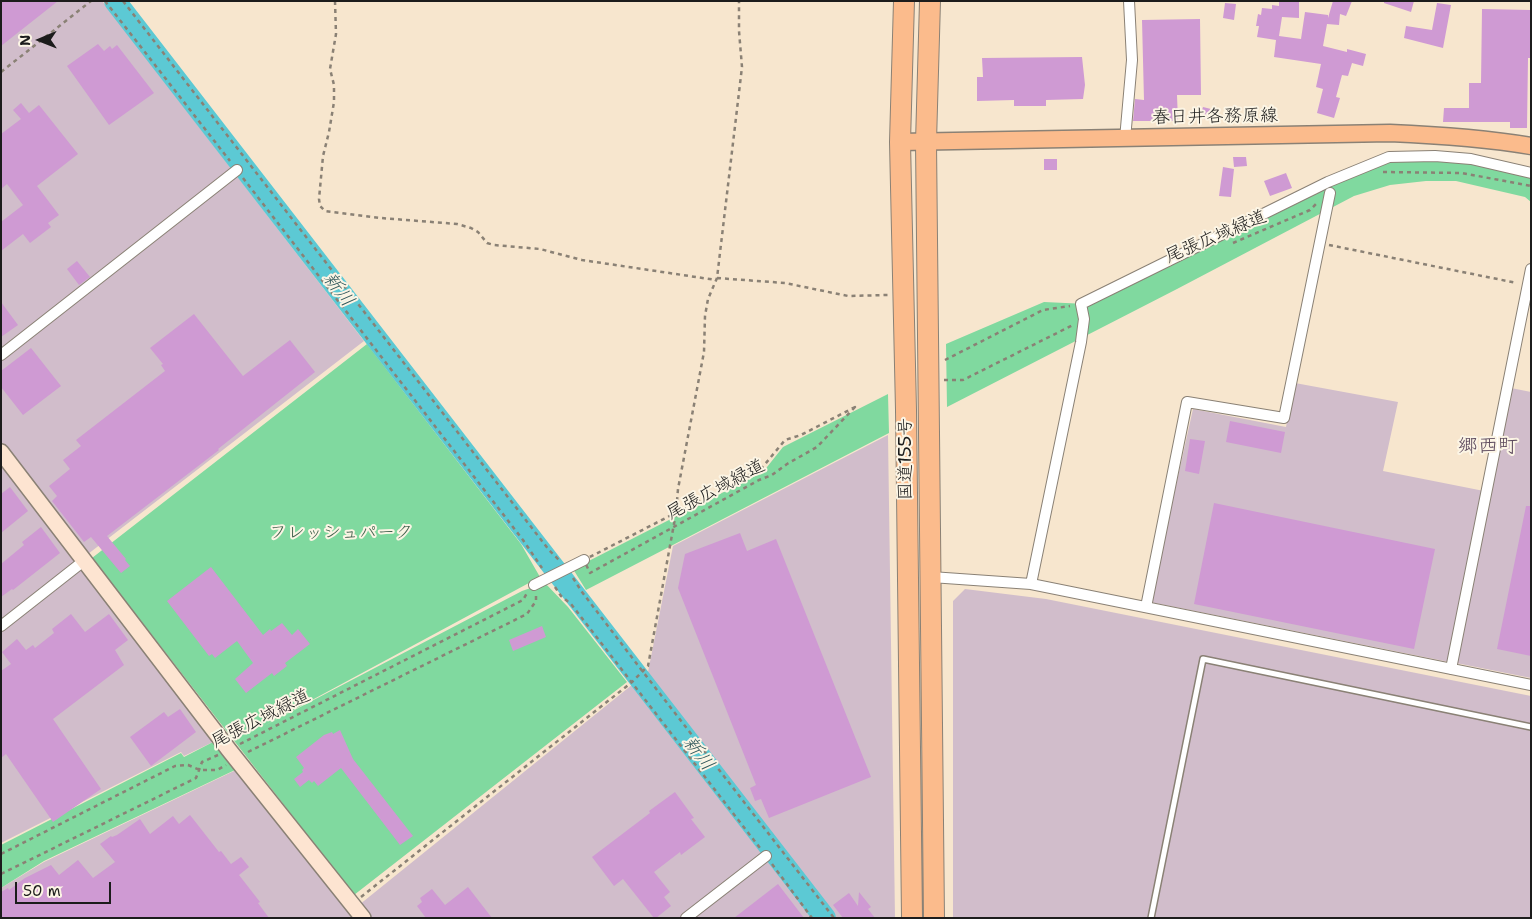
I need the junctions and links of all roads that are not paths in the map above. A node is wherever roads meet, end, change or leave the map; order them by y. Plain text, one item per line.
1 (904, 1) edge
2 (930, 1) edge
3 (1129, 1) edge
4 (1125, 139) junction
5 (900, 142) junction
6 (926, 142) junction
7 (1531, 146) edge
8 (237, 170) road end
9 (1531, 173) edge
10 (1330, 193) road end
11 (1531, 270) edge
12 (1, 355) edge
13 (1, 452) edge
14 (85, 560) junction
15 (584, 560) road end
16 (931, 577) junction
17 (1031, 584) junction
18 (534, 585) road end
19 (1146, 607) junction
20 (1, 626) edge
21 (1451, 669) junction
22 (1531, 685) edge
23 (1531, 727) edge
24 (766, 856) road end
25 (363, 918) edge
26 (686, 918) edge
27 (912, 918) edge
28 (934, 918) edge
29 (1151, 918) edge

1 - 5 highway, 国道155号
2 - 6 highway, 国道155号
3 - 4 street
4 - 6 main road, 春日井各務原線
4 - 7 main road, 春日井各務原線
5 - 6 main road, 春日井各務原線
5 - 27 highway, 国道155号
6 - 16 highway, 国道155号
8 - 12 street
9 - 17 street
10 - 19 street
11 - 21 street
13 - 14 street
14 - 20 street
14 - 25 street
15 - 18 street
16 - 17 street
16 - 28 highway, 国道155号
17 - 19 street
19 - 21 street
21 - 22 street
23 - 29 lane
24 - 26 street

